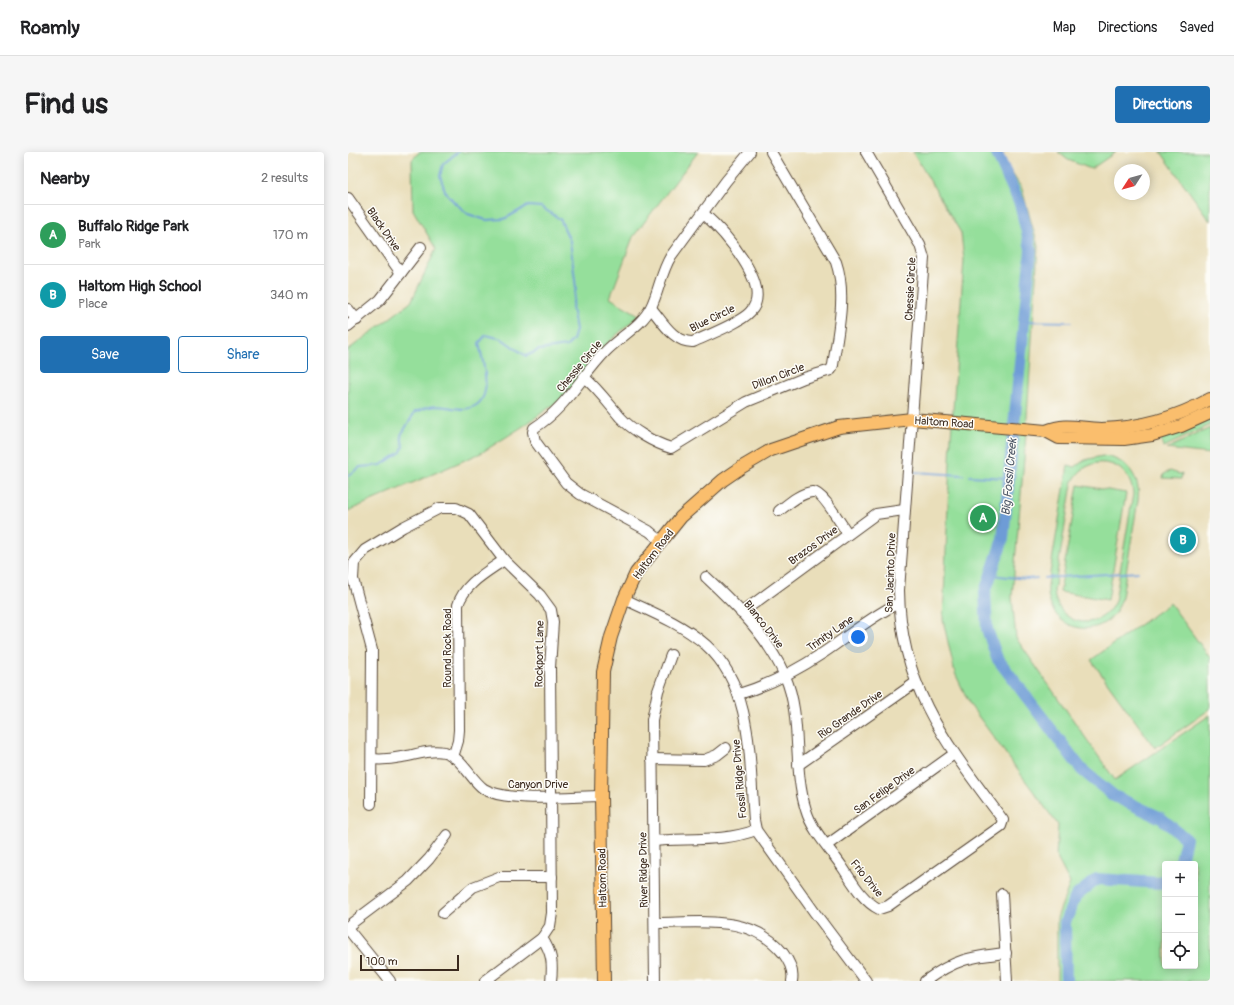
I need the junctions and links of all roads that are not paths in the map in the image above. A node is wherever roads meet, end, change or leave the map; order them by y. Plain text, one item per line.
1 (750, 152) edge
2 (772, 152) edge
3 (866, 152) edge
4 (348, 198) edge
5 (703, 213) junction
6 (421, 247) dead end
7 (401, 273) junction
8 (651, 308) junction
9 (348, 309) edge
10 (357, 320) junction
11 (348, 326) edge
12 (584, 377) junction
13 (1210, 399) edge
14 (1210, 413) edge
15 (912, 419) junction
16 (1148, 427) junction
17 (904, 510) junction
18 (779, 511) dead end
19 (848, 534) junction
20 (661, 541) junction
21 (504, 560) junction
22 (706, 577) dead end
23 (624, 599) junction
24 (899, 603) junction
25 (741, 613) junction
26 (671, 655) dead end
27 (785, 677) junction
28 (915, 683) junction
29 (739, 694) junction
30 (726, 748) dead end
31 (954, 754) junction
32 (453, 756) junction
33 (372, 759) junction
34 (652, 759) junction
35 (798, 765) junction
36 (601, 796) junction
37 (551, 797) junction
38 (372, 804) dead end
39 (1003, 820) joint
40 (756, 830) junction
41 (447, 835) dead end
42 (654, 840) junction
43 (827, 845) junction
44 (552, 877) junction
45 (1002, 894) dead end
46 (443, 913) dead end
47 (656, 923) junction
48 (348, 927) edge
49 (542, 938) junction
50 (1006, 954) junction
51 (390, 981) edge
52 (485, 981) edge
53 (551, 981) edge
54 (604, 981) edge
55 (655, 981) edge
56 (792, 981) edge
57 (866, 981) edge
58 (925, 981) edge
59 (1007, 981) edge

1 - 5 street, Chessie Circle
2 - 12 street, Dillon Circle
3 - 15 street, Chessie Circle
4 - 7 street, Black Drive
5 - 8 street, Chessie Circle
5 - 8 street, Blue Circle
6 - 7 street
7 - 10 street
8 - 12 street, Chessie Circle
9 - 10 street
10 - 11 street
12 - 20 street, Chessie Circle
13 - 16 main road, Haltom Road
14 - 16 main road, Haltom Road
15 - 16 main road, Haltom Road
15 - 17 street, San Jacinto Drive
15 - 20 main road, Haltom Road
17 - 19 street, Brazos Drive
17 - 24 street, San Jacinto Drive
18 - 19 street
19 - 25 street, Brazos Drive
20 - 23 main road, Haltom Road
21 - 32 street, Round Rock Road
21 - 33 street, Rockport Lane
21 - 37 street, Rockport Lane
22 - 25 street, Blanco Drive
23 - 29 street, Fossil Ridge Drive
23 - 36 main road, Haltom Road
24 - 27 street, Trinity Lane
24 - 28 street, San Jacinto Drive
25 - 27 street, Blanco Drive
26 - 34 street, River Ridge Drive
27 - 29 street, Trinity Lane
27 - 35 street, Blanco Drive
28 - 31 street, San Jacinto Drive
28 - 35 street, Rio Grande Drive
29 - 40 street, Fossil Ridge Drive
30 - 34 street
31 - 39 street, San Jacinto Drive
31 - 43 street, San Felipe Drive
32 - 33 street
32 - 37 street, Canyon Drive
33 - 38 street, Rockport Lane
34 - 42 street, River Ridge Drive
35 - 43 street, Frio Drive
36 - 37 street, Canyon Drive
36 - 54 main road, Haltom Road
37 - 44 street, Rockport Lane
39 - 43 street, Frio Drive
40 - 42 street
40 - 57 street, Fossil Ridge Drive
41 - 48 street
42 - 47 street, River Ridge Drive
44 - 46 street
44 - 49 street, Rockport Lane
45 - 50 street
47 - 55 street, River Ridge Drive
47 - 56 street
48 - 51 street
49 - 52 street, Rockport Lane
49 - 53 street
50 - 58 street
50 - 59 street

